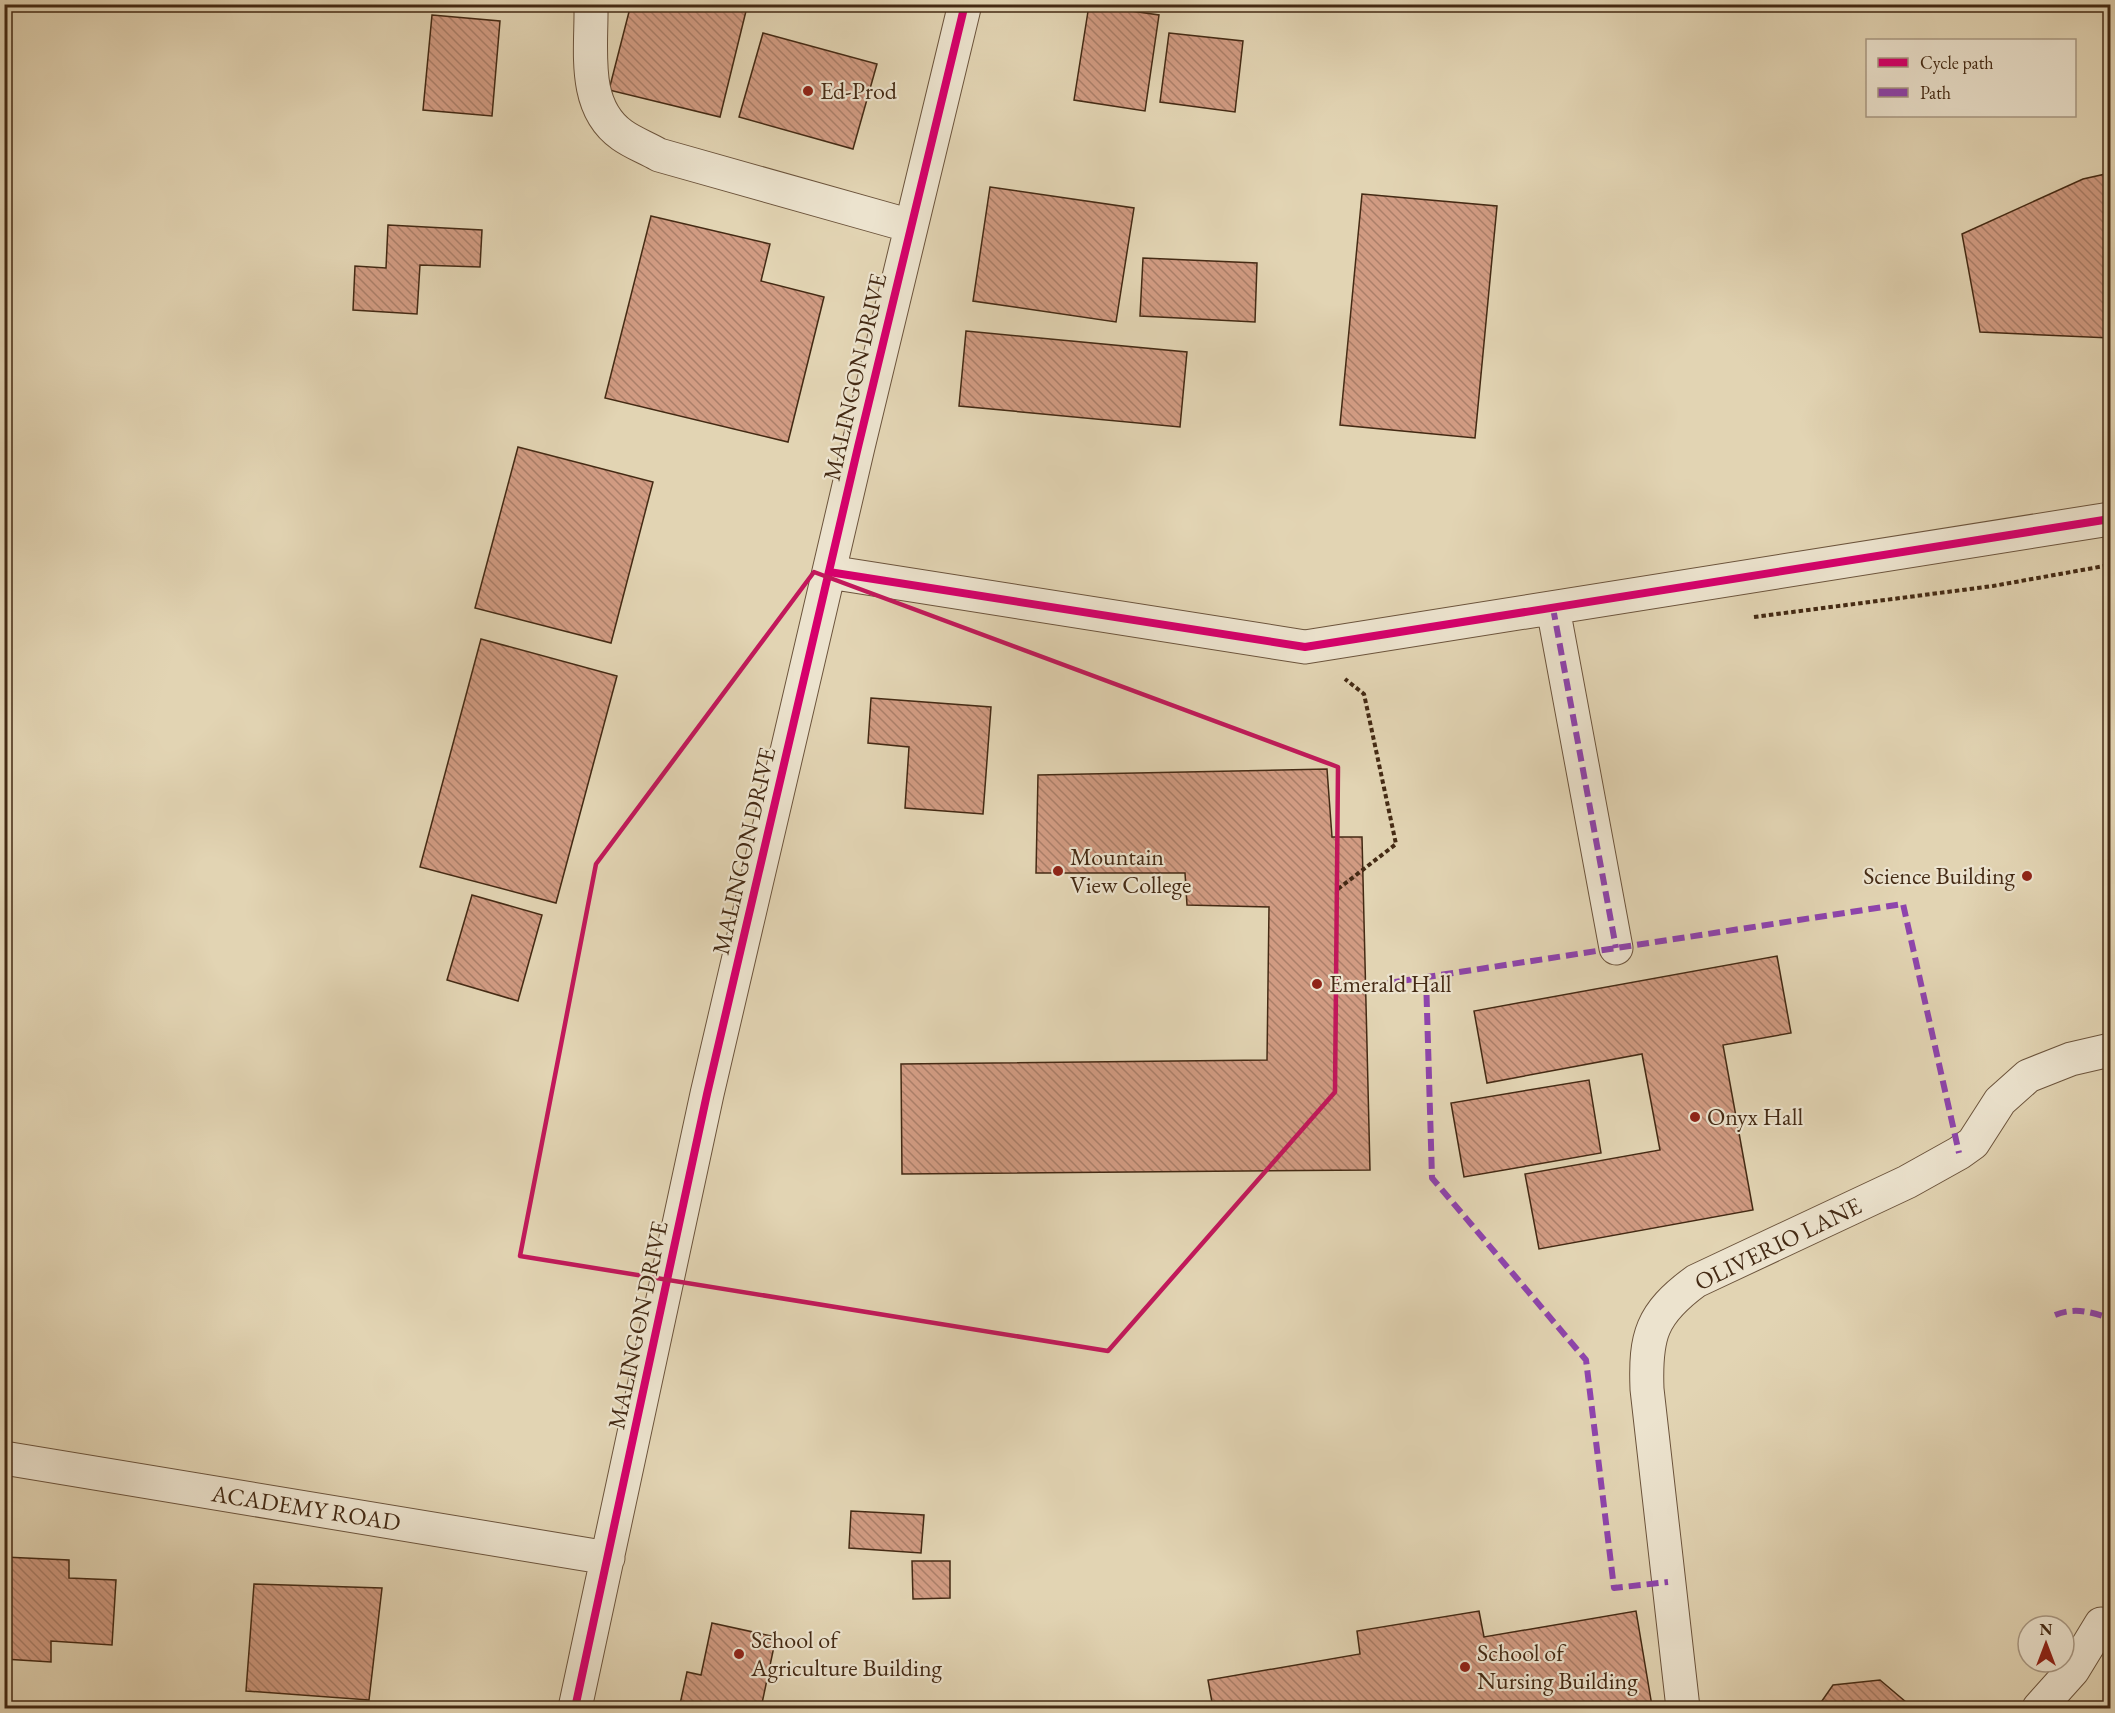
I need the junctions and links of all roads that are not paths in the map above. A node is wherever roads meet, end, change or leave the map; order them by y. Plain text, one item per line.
1 (591, 4) edge
2 (965, 4) edge
3 (911, 226) junction
4 (2110, 519) edge
5 (829, 572) junction
6 (1553, 608) junction
7 (1616, 948) dead end
8 (2110, 1050) edge
9 (4, 1458) edge
10 (608, 1558) junction
11 (2101, 1624) dead end
12 (574, 1708) edge
13 (1683, 1708) edge
14 (2039, 1708) edge

1 - 3 street
2 - 3 street, MALINGON DRIVE
3 - 5 street, MALINGON DRIVE
4 - 6 street
5 - 6 street
5 - 10 street, MALINGON DRIVE
6 - 7 street
8 - 13 street, OLIVERIO LANE
9 - 10 street, ACADEMY ROAD
10 - 12 street, MALINGON DRIVE
11 - 14 street

